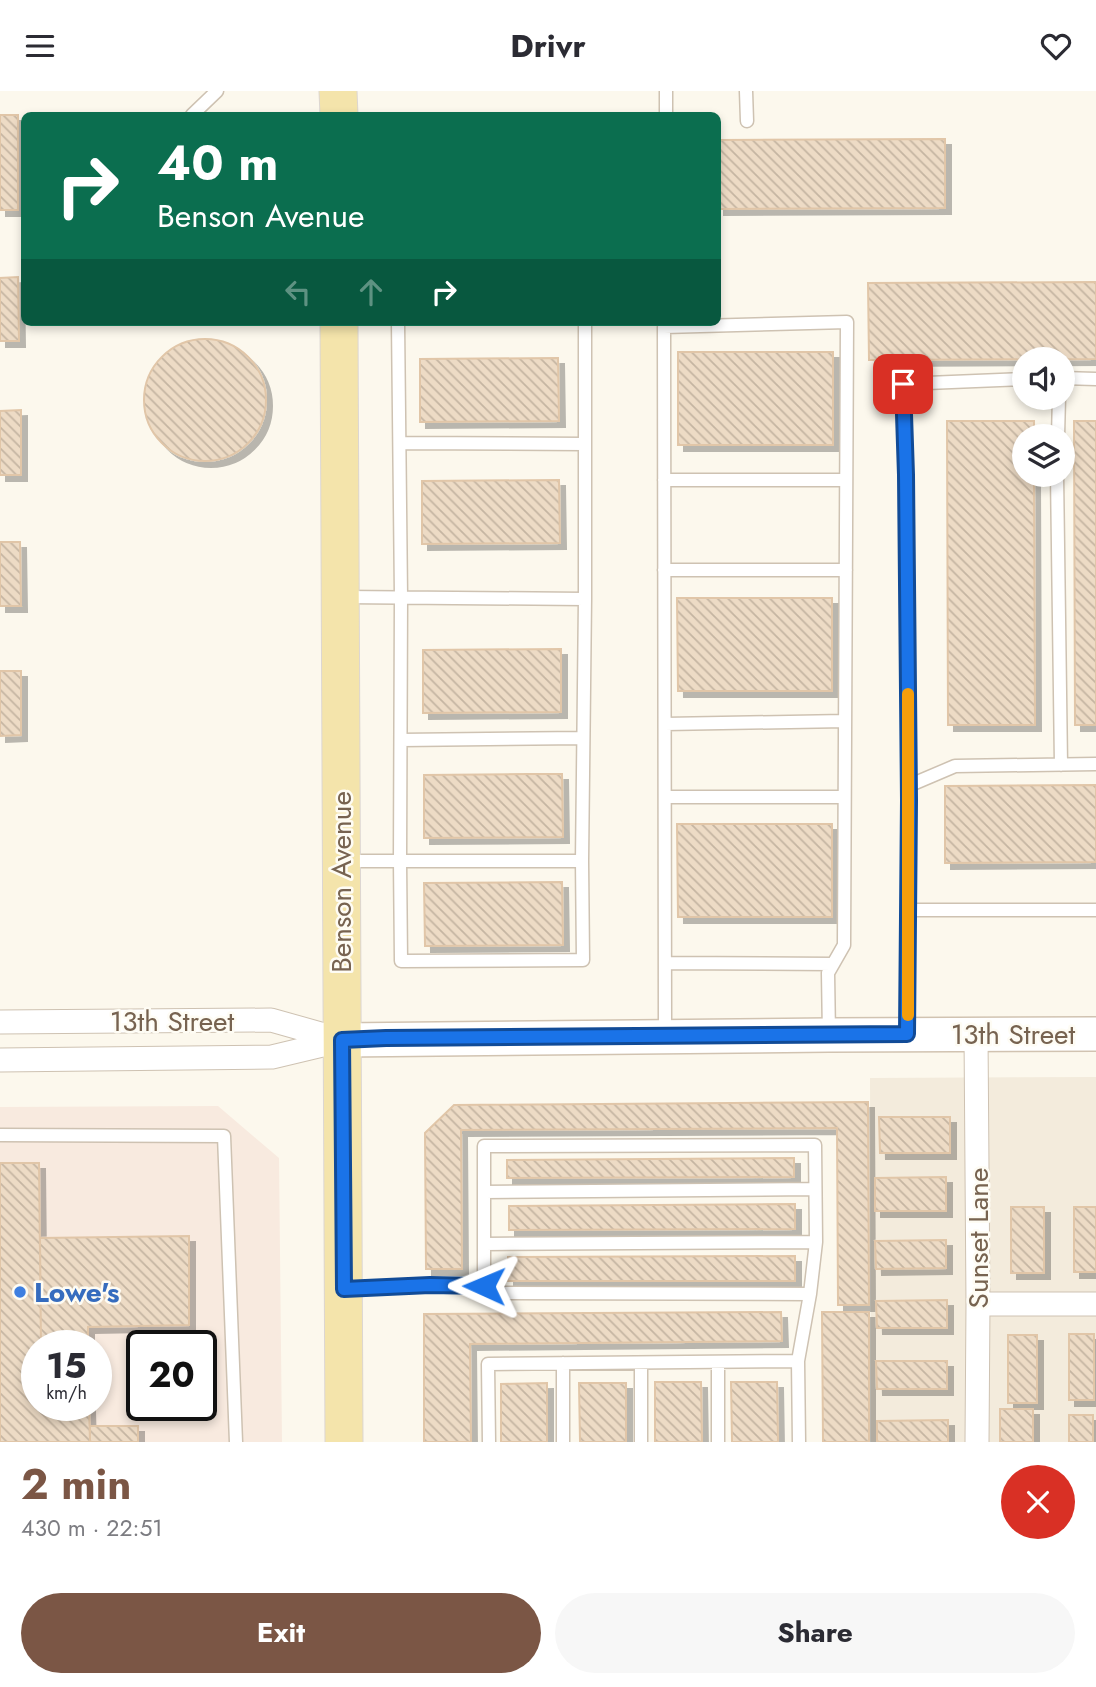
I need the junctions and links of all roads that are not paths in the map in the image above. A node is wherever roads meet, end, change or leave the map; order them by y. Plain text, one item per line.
1 (217, 91) edge
2 (338, 91) edge
3 (666, 91) edge
4 (746, 91) edge
5 (195, 112) edge
6 (339, 112) edge
7 (666, 112) edge
8 (747, 121) dead end
9 (721, 325) edge
10 (339, 326) edge
11 (398, 326) edge
12 (585, 326) edge
13 (701, 326) edge
14 (1075, 378) edge
15 (1012, 379) edge
16 (1096, 379) edge
17 (400, 443) junction
18 (585, 445) junction
19 (664, 480) junction
20 (846, 480) junction
21 (1057, 487) edge
22 (664, 570) junction
23 (846, 570) junction
24 (340, 597) junction
25 (401, 597) junction
26 (585, 599) junction
27 (845, 721) junction
28 (665, 724) junction
29 (583, 738) junction
30 (401, 740) junction
31 (1096, 764) edge
32 (1061, 765) junction
33 (908, 786) junction
34 (665, 797) junction
35 (844, 797) junction
36 (341, 861) junction
37 (400, 861) junction
38 (582, 861) junction
39 (909, 910) junction
40 (1096, 910) edge
41 (665, 963) junction
42 (833, 964) junction
43 (0, 1022) edge
44 (907, 1034) junction
45 (976, 1034) junction
46 (1096, 1034) edge
47 (829, 1035) junction
48 (665, 1037) junction
49 (342, 1040) junction
50 (0, 1060) edge
51 (0, 1135) edge
52 (816, 1189) junction
53 (484, 1192) junction
54 (816, 1242) junction
55 (484, 1244) junction
56 (484, 1286) junction
57 (344, 1289) junction
58 (810, 1294) junction
59 (978, 1304) junction
60 (1096, 1304) edge
61 (798, 1361) junction
62 (718, 1362) junction
63 (563, 1363) junction
64 (641, 1363) junction
65 (236, 1442) edge
66 (345, 1442) edge
67 (489, 1442) edge
68 (563, 1442) edge
69 (641, 1442) edge
70 (718, 1442) edge
71 (799, 1442) edge
72 (978, 1442) edge

1 - 5 lane
2 - 6 main road
3 - 7 lane
4 - 8 lane
9 - 20 lane
10 - 24 main road, Benson Avenue
11 - 17 lane
12 - 18 lane
13 - 19 lane
14 - 16 lane
15 - 33 lane
17 - 18 lane
17 - 25 lane
18 - 26 lane
19 - 20 lane
19 - 22 lane
20 - 23 lane
21 - 32 lane
22 - 23 lane
22 - 28 lane
23 - 27 lane
24 - 25 lane
24 - 36 main road, Benson Avenue
25 - 26 lane
25 - 30 lane
26 - 29 lane
27 - 28 lane
27 - 35 lane
28 - 34 lane
29 - 30 lane
29 - 38 lane
30 - 37 lane
31 - 32 lane
32 - 33 lane
33 - 39 lane
34 - 35 lane
34 - 41 lane
35 - 42 lane
36 - 37 lane
36 - 49 main road, Benson Avenue
37 - 38 lane
37 - 38 lane
39 - 40 lane
39 - 44 lane
41 - 42 lane
41 - 48 lane
42 - 47 lane
43 - 49 street, 13th Street
44 - 45 street, 13th Street
44 - 47 street, 13th Street
45 - 46 street, 13th Street
45 - 59 street, Sunset Lane
47 - 48 street, 13th Street
48 - 49 street, 13th Street
49 - 50 street, 13th Street
49 - 57 main road, Benson Avenue
51 - 65 lane
52 - 53 lane
52 - 53 lane
52 - 54 lane
53 - 55 lane
54 - 55 lane
54 - 58 lane
55 - 56 lane
56 - 57 lane
56 - 58 lane
57 - 66 main road, Benson Avenue
58 - 61 lane
59 - 60 street
59 - 72 street, Sunset Lane
61 - 62 lane
61 - 71 lane
62 - 64 lane
62 - 70 lane
63 - 64 lane
63 - 67 lane
63 - 68 lane
64 - 69 lane

